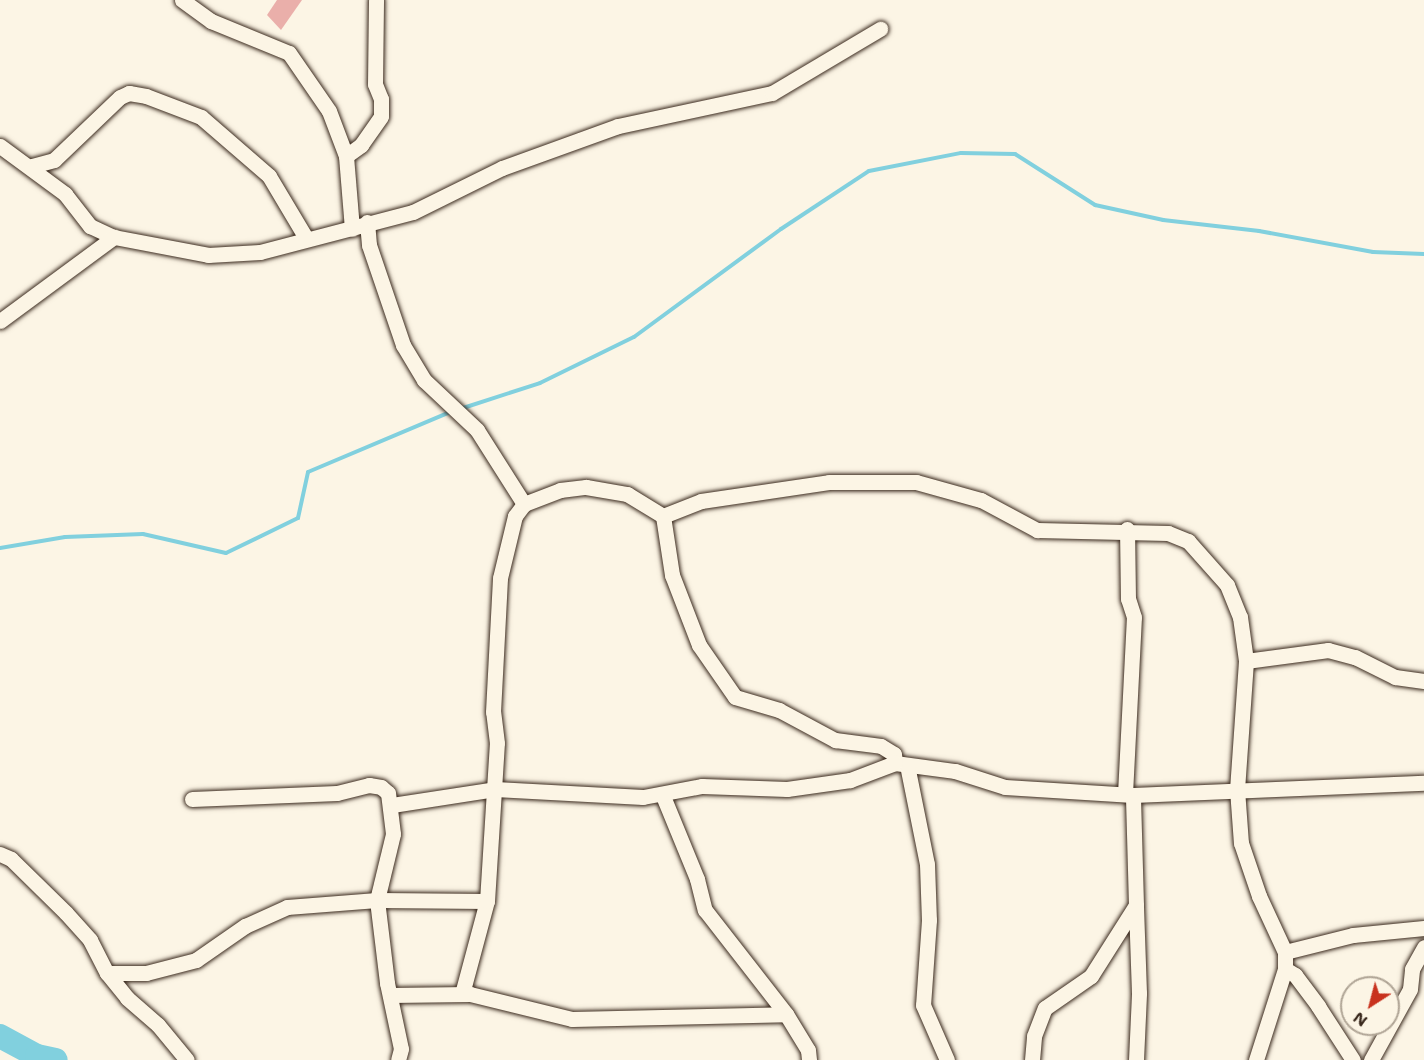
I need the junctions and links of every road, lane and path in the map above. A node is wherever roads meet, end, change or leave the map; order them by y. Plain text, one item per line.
1 (182, 0) edge
2 (376, 0) edge
3 (880, 29) dead end
4 (0, 146) edge
5 (346, 156) junction
6 (32, 166) junction
7 (367, 222) junction
8 (352, 228) junction
9 (114, 237) junction
10 (306, 238) junction
11 (0, 321) edge
12 (524, 504) junction
13 (663, 516) junction
14 (1127, 529) junction
15 (1246, 661) junction
16 (1424, 681) edge
17 (901, 764) junction
18 (1424, 783) edge
19 (495, 789) junction
20 (1237, 789) junction
21 (1129, 795) junction
22 (663, 796) junction
23 (192, 799) dead end
24 (392, 805) junction
25 (0, 854) edge
26 (377, 900) junction
27 (487, 902) junction
28 (1136, 905) junction
29 (1424, 928) edge
30 (1424, 947) edge
31 (1285, 952) junction
32 (1285, 969) junction
33 (107, 973) junction
34 (462, 994) junction
35 (390, 995) junction
36 (786, 1014) junction
37 (187, 1060) edge
38 (398, 1060) edge
39 (809, 1060) edge
40 (947, 1060) edge
41 (1032, 1060) edge
42 (1136, 1060) edge
43 (1256, 1060) edge
44 (1353, 1060) edge
45 (1371, 1060) edge

1 - 5 street
2 - 5 street
3 - 7 street
4 - 6 street
5 - 8 street
6 - 9 street
6 - 10 street
7 - 8 street
7 - 12 street
8 - 10 street
9 - 10 street
9 - 11 street
12 - 13 street
12 - 19 street
13 - 14 street
13 - 17 street
14 - 15 street
14 - 21 street
15 - 16 street
15 - 20 street
17 - 21 street
17 - 22 street
17 - 40 street
18 - 20 street
19 - 22 street
19 - 24 street
19 - 27 street
20 - 21 street
20 - 31 street
21 - 28 street
22 - 36 street
23 - 24 street
24 - 26 street
25 - 33 street
26 - 27 street
26 - 33 street
26 - 35 street
27 - 34 street
28 - 41 street
28 - 42 street
29 - 31 street
30 - 45 street
31 - 32 street
32 - 43 street
32 - 44 street
33 - 37 street
34 - 35 street
34 - 36 street
35 - 38 street
36 - 39 street

